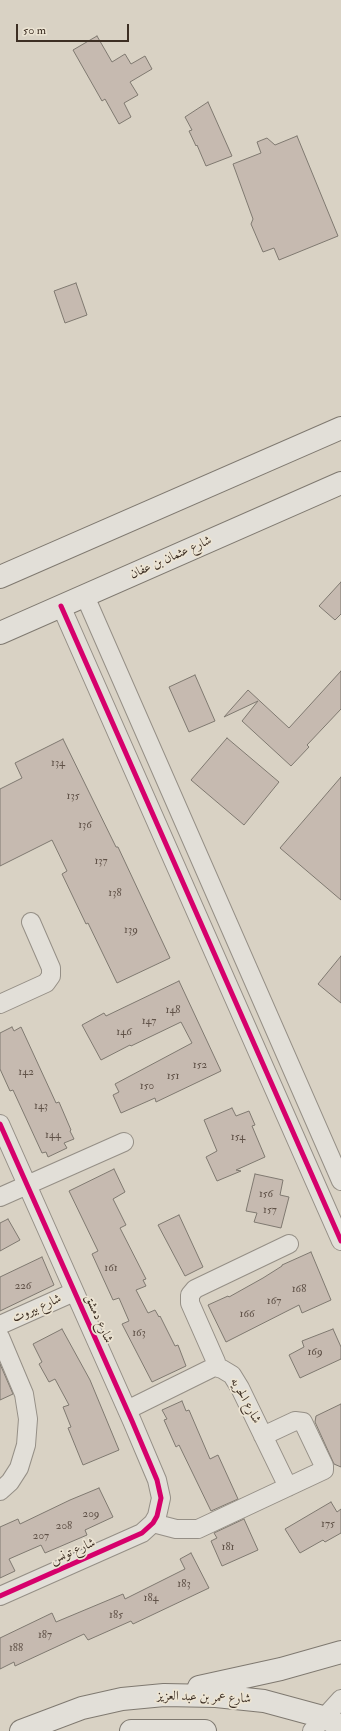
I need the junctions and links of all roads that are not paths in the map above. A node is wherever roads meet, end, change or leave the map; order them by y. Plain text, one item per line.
1 (341, 428) edge
2 (341, 482) edge
3 (0, 577) edge
4 (85, 596) junction
5 (61, 606) junction
6 (0, 633) edge
7 (159, 764) junction
8 (136, 775) junction
9 (183, 821) junction
10 (160, 830) junction
11 (31, 922) dead end
12 (0, 1004) edge
13 (0, 1124) edge
14 (124, 1142) dead end
15 (341, 1181) edge
16 (27, 1185) junction
17 (0, 1197) edge
18 (341, 1241) edge
19 (289, 1244) dead end
20 (74, 1292) junction
21 (0, 1325) edge
22 (0, 1337) edge
23 (215, 1367) junction
24 (127, 1410) junction
25 (263, 1436) junction
26 (288, 1488) junction
27 (0, 1491) edge
28 (152, 1523) junction
29 (0, 1596) edge
30 (341, 1652) edge
31 (164, 1695) junction
32 (341, 1699) edge
33 (325, 1725) edge
34 (21, 1731) edge
35 (131, 1731) edge
36 (206, 1731) edge

1 - 3 main road
2 - 4 main road, شارع عثمان بن عفان
4 - 5 main road, شارع عثمان بن عفان
4 - 7 street
5 - 6 main road, شارع عثمان بن عفان
5 - 8 street
7 - 8 street
7 - 9 street
8 - 10 street
9 - 10 street
9 - 15 street
10 - 18 street
11 - 12 street
13 - 16 street, شارع دمشق
14 - 16 street
16 - 17 street
16 - 20 street, شارع دمشق
19 - 23 street
20 - 21 street, شارع بيروت
20 - 24 street, شارع دمشق
22 - 27 street
23 - 24 street, شارع الحريه
23 - 25 street, شارع الحريه
24 - 28 street, شارع دمشق
25 - 26 street, شارع الحريه
25 - 26 street
26 - 28 street
28 - 29 street, شارع تونس
30 - 31 main road
31 - 33 main road, شارع عمر بن عبد العزيز
31 - 34 main road, شارع عمر بن عبد العزيز
32 - 33 street
35 - 36 main road

